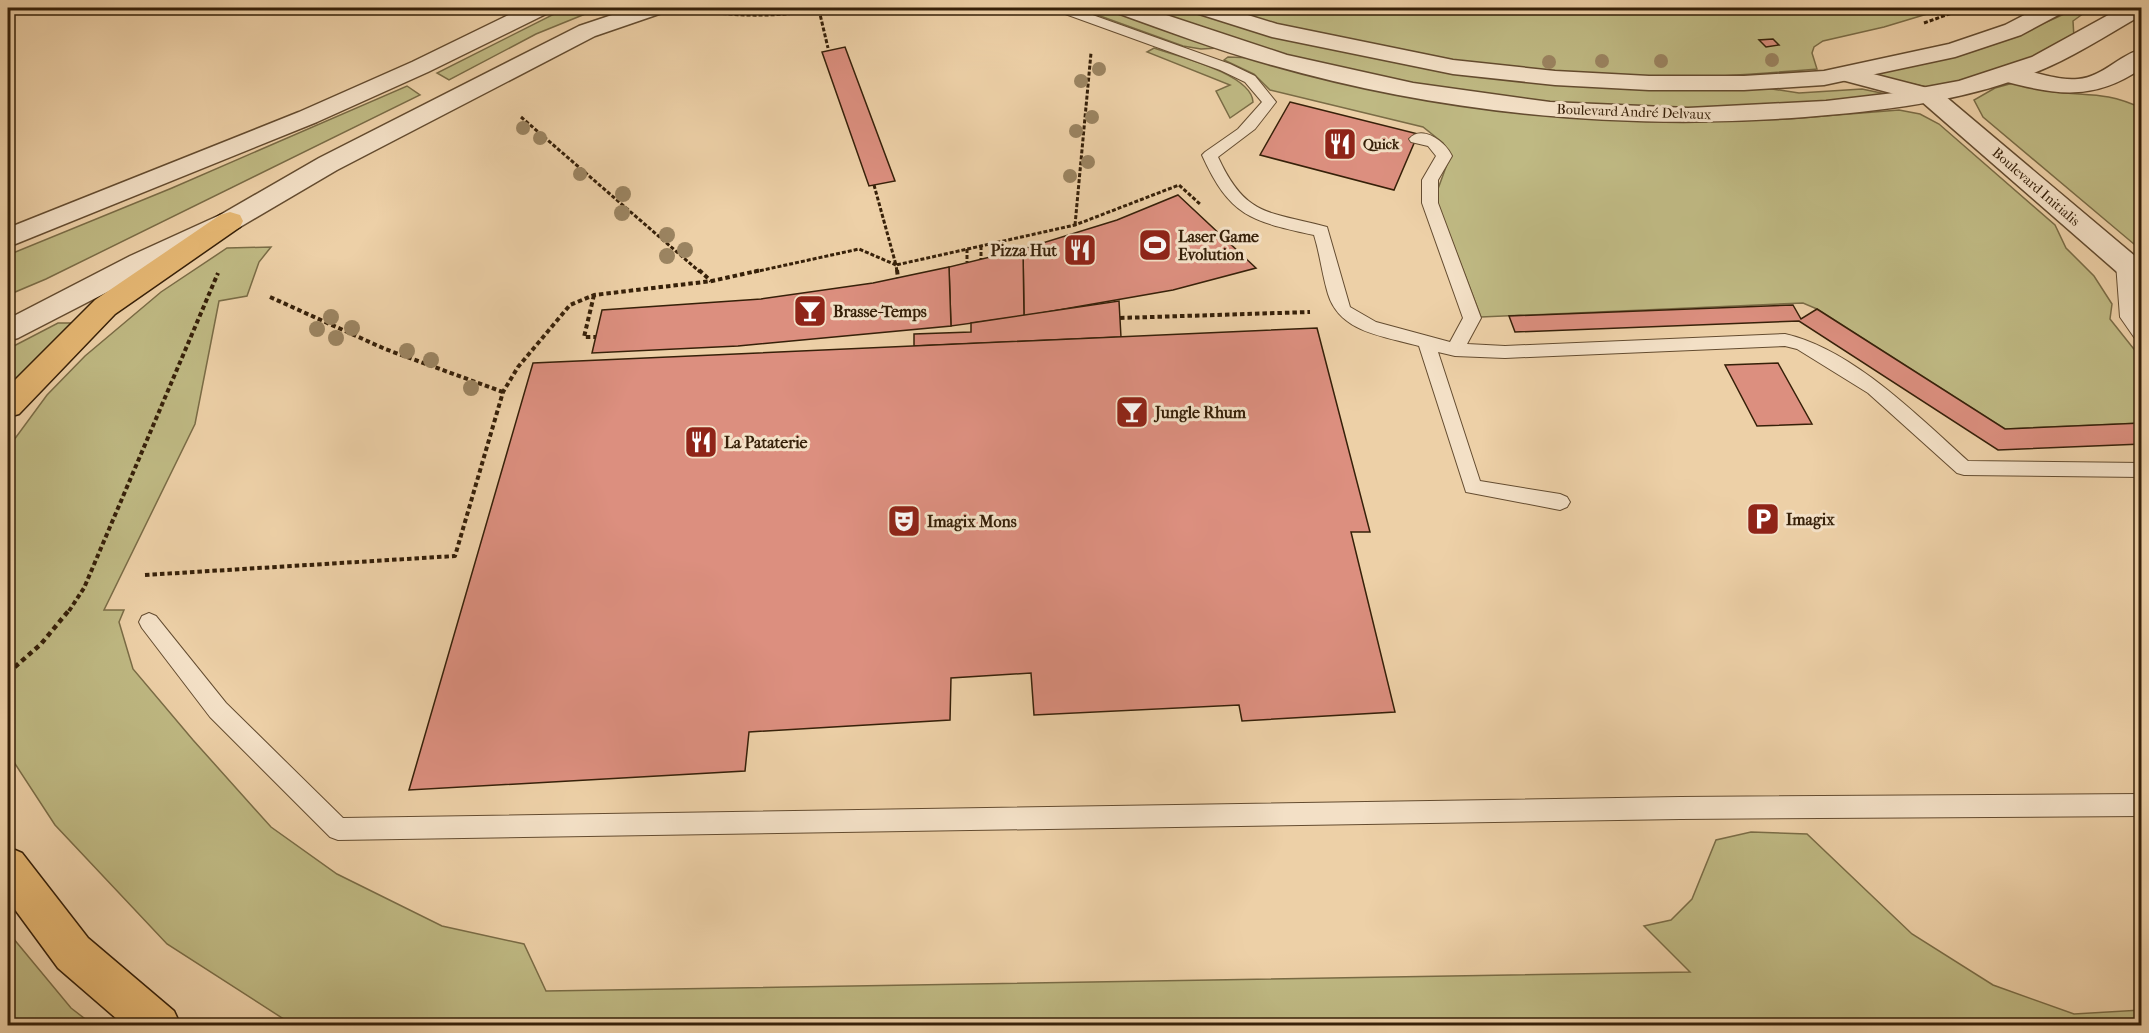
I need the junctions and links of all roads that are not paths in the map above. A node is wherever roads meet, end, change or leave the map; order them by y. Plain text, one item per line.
1 (540, 8) edge
2 (654, 8) edge
3 (1062, 8) edge
4 (1125, 8) edge
5 (1204, 8) edge
6 (2054, 8) edge
7 (2137, 8) edge
8 (2142, 56) edge
9 (1846, 74) junction
10 (2007, 75) junction
11 (1930, 96) junction
12 (1269, 102) junction
13 (1288, 106) dead end
14 (1416, 139) dead end
15 (230, 221) junction
16 (8, 238) edge
17 (2133, 270) edge
18 (8, 331) edge
19 (2142, 336) edge
20 (1426, 342) junction
21 (1455, 350) junction
22 (8, 406) edge
23 (2142, 470) edge
24 (1560, 502) dead end
25 (149, 622) dead end
26 (2142, 805) edge
27 (8, 867) edge
28 (159, 1026) edge

1 - 16 street
2 - 15 street
3 - 12 lane
4 - 11 street, Boulevard André Delvaux
5 - 9 street, Boulevard André Delvaux
6 - 9 street, Boulevard André Delvaux
7 - 10 street, Boulevard André Delvaux
8 - 10 street
9 - 11 street
10 - 11 street, Boulevard André Delvaux
11 - 17 street, Boulevard Initialis
12 - 13 lane
12 - 20 lane
14 - 21 lane
15 - 18 street
15 - 22 highway
17 - 19 lane
20 - 21 lane
20 - 24 lane
21 - 23 lane
25 - 26 lane
27 - 28 highway

